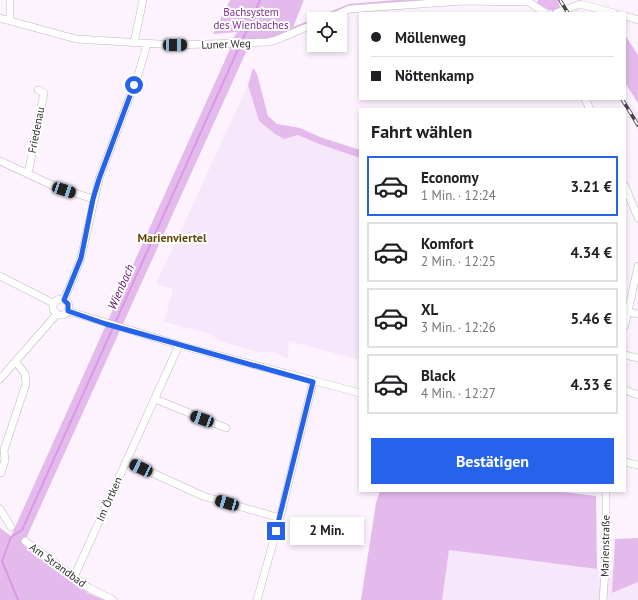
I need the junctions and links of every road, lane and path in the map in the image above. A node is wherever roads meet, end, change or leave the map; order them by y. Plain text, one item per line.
1 (10, 0) edge
2 (143, 0) edge
3 (343, 12) edge
4 (544, 12) edge
5 (559, 12) edge
6 (610, 12) edge
7 (626, 16) edge
8 (0, 18) edge
9 (638, 20) edge
10 (10, 21) junction
11 (307, 27) edge
12 (134, 43) junction
13 (147, 44) junction
14 (38, 90) dead end
15 (0, 160) edge
16 (26, 173) junction
17 (626, 188) edge
18 (93, 199) junction
19 (638, 218) edge
20 (638, 266) edge
21 (0, 276) edge
22 (64, 300) junction
23 (53, 303) junction
24 (68, 311) junction
25 (628, 312) junction
26 (56, 314) junction
27 (638, 314) edge
28 (626, 321) edge
29 (179, 345) junction
30 (626, 355) edge
31 (638, 358) edge
32 (16, 362) junction
33 (0, 379) edge
34 (313, 382) junction
35 (626, 390) edge
36 (359, 393) edge
37 (638, 395) edge
38 (155, 399) junction
39 (226, 428) dead end
40 (126, 461) junction
41 (626, 462) edge
42 (638, 464) edge
43 (1, 473) edge
44 (606, 492) edge
45 (0, 509) edge
46 (280, 518) junction
47 (11, 527) dead end
48 (24, 541) dead end
49 (74, 577) junction
50 (113, 600) edge
51 (257, 600) edge
52 (602, 600) edge

1 - 10 street
2 - 12 street
3 - 4 street
5 - 6 street
7 - 9 street
8 - 10 street, Luner Weg
10 - 12 street, Luner Weg
11 - 13 street, Luner Weg
12 - 13 street, Luner Weg
13 - 18 street
14 - 16 street, Friedenau
15 - 16 street
16 - 18 street
17 - 19 street
18 - 22 street
20 - 25 street
21 - 23 street
22 - 23 street
22 - 24 street
23 - 26 street
24 - 26 street
24 - 29 street
25 - 27 street
25 - 28 street
26 - 32 street
29 - 34 street
29 - 38 street, Im Örtken
30 - 31 street
32 - 33 street
32 - 43 street
34 - 36 street
34 - 46 street
35 - 37 street
38 - 39 street
38 - 40 street, Im Örtken
40 - 46 street
40 - 49 street, Im Örtken
41 - 42 street
44 - 52 street, Marienstraße
45 - 47 street
46 - 51 street
48 - 49 street, Am Strandbad
49 - 50 street, Am Strandbad

